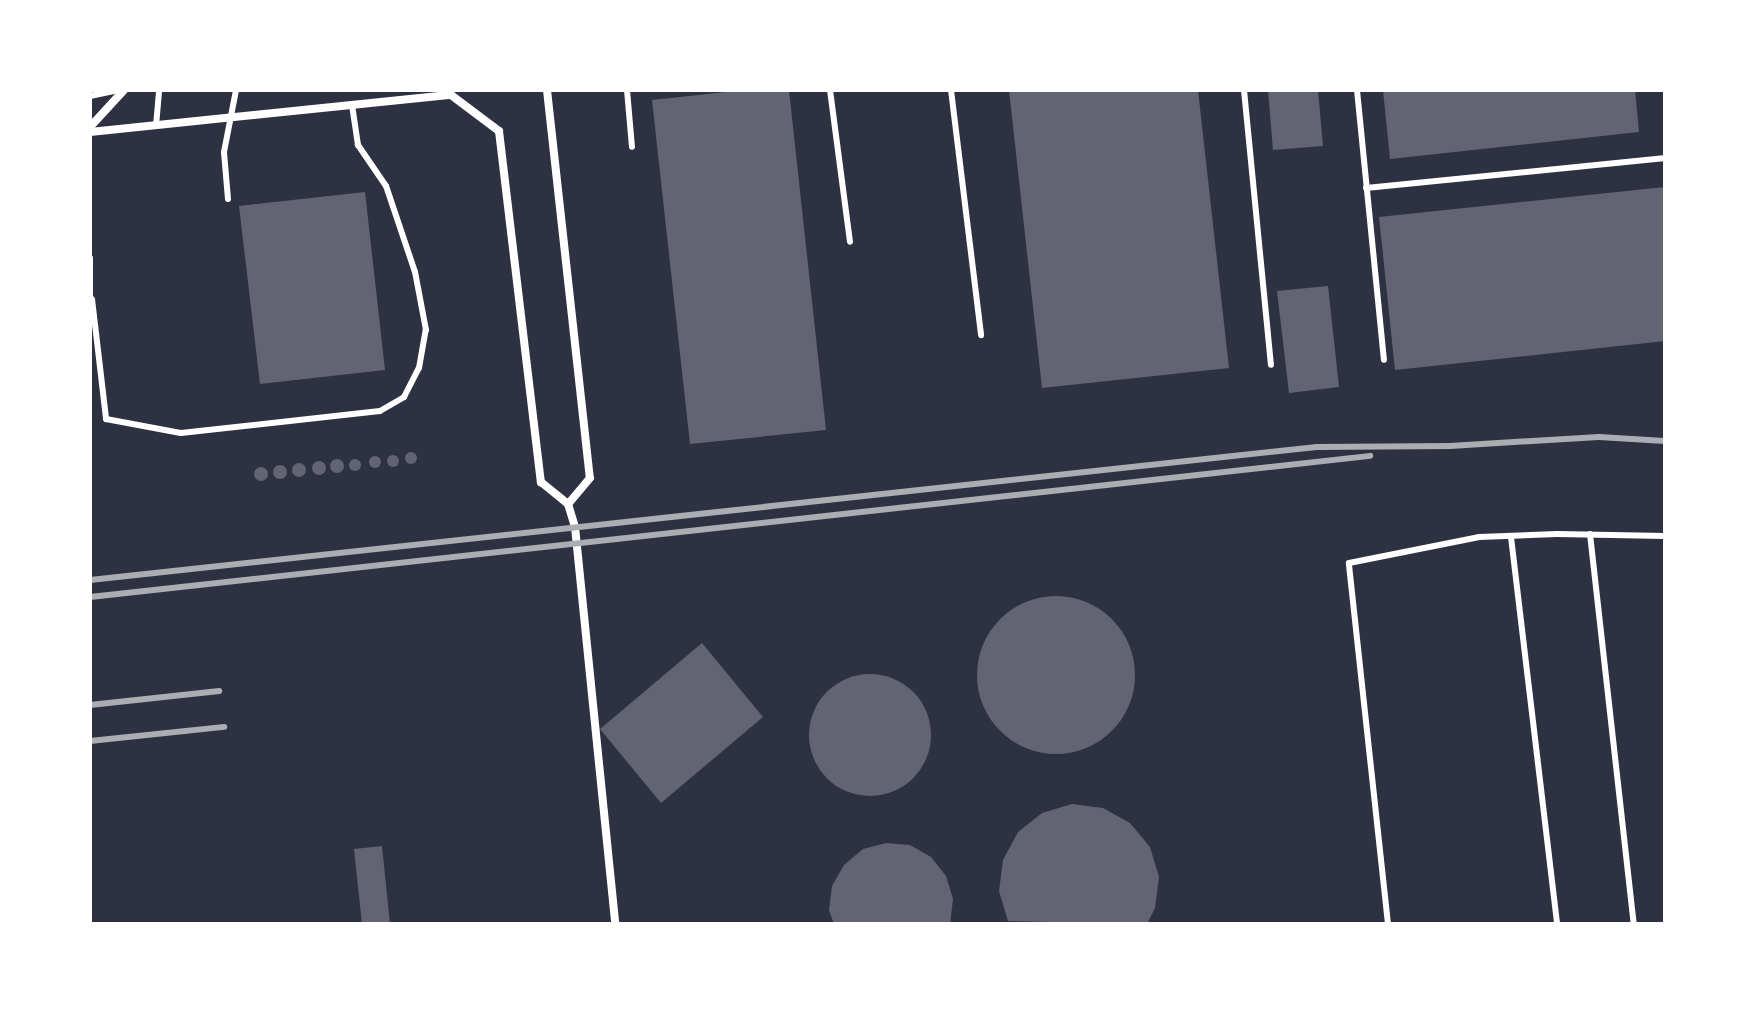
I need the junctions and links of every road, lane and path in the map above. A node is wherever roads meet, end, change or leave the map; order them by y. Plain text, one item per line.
1 (121, 90) edge
2 (159, 90) edge
3 (236, 90) edge
4 (547, 90) edge
5 (627, 90) edge
6 (830, 90) edge
7 (951, 90) edge
8 (1244, 90) edge
9 (1357, 90) edge
10 (90, 96) edge
11 (352, 105) junction
12 (232, 118) junction
13 (156, 126) junction
14 (90, 129) edge
15 (632, 147) dead end
16 (1665, 158) edge
17 (1366, 188) junction
18 (228, 199) dead end
19 (850, 242) dead end
20 (90, 258) edge
21 (91, 299) edge
22 (981, 335) dead end
23 (1384, 360) dead end
24 (1271, 365) dead end
25 (568, 504) junction
26 (1590, 534) junction
27 (1665, 536) edge
28 (1511, 537) junction
29 (615, 924) edge
30 (1388, 924) edge
31 (1557, 924) edge
32 (1634, 924) edge

1 - 10 lane
1 - 14 street
2 - 13 lane
3 - 12 lane
4 - 25 street
5 - 15 lane
6 - 19 lane
7 - 22 lane
8 - 24 lane
9 - 17 lane
11 - 12 street
11 - 21 lane
11 - 25 street
12 - 13 street
12 - 18 lane
13 - 14 street
16 - 17 lane
17 - 23 lane
20 - 21 lane
25 - 29 street
26 - 27 lane
26 - 28 lane
26 - 32 lane
28 - 30 lane
28 - 31 lane

